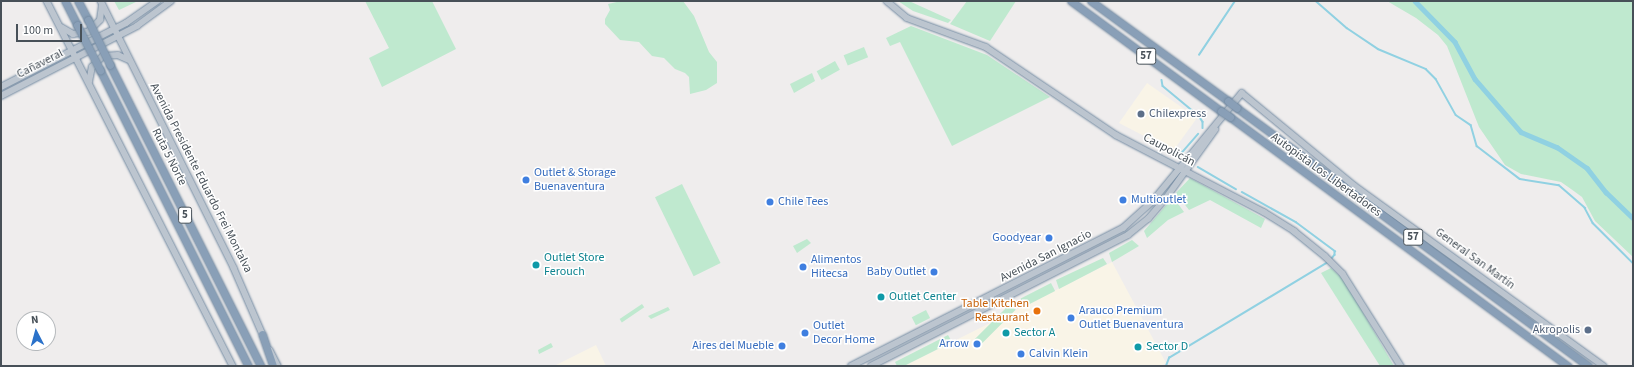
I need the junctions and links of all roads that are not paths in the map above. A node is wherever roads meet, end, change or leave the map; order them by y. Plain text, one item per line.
1 (47, 1) edge
2 (65, 1) edge
3 (78, 1) edge
4 (157, 1) edge
5 (171, 1) edge
6 (887, 1) edge
7 (1071, 1) edge
8 (1091, 1) edge
9 (101, 2) edge
10 (58, 24) junction
11 (114, 29) junction
12 (118, 36) junction
13 (72, 51) junction
14 (75, 58) junction
15 (131, 62) junction
16 (89, 84) junction
17 (1, 87) edge
18 (1242, 93) joint
19 (1, 96) edge
20 (1218, 124) junction
21 (1180, 168) junction
22 (1187, 171) junction
23 (1168, 183) junction
24 (1175, 187) junction
25 (1084, 250) junction
26 (1088, 258) junction
27 (1060, 261) junction
28 (1064, 269) junction
29 (920, 332) junction
30 (262, 334) junction
31 (924, 339) junction
32 (233, 366) edge
33 (248, 366) edge
34 (261, 366) edge
35 (273, 366) edge
36 (278, 366) edge
37 (851, 366) edge
38 (870, 366) edge
39 (1401, 366) edge
40 (1568, 366) edge
41 (1588, 366) edge
42 (1604, 366) edge

1 - 10 main road
2 - 33 highway, Ruta 5 Norte / 5, bridge
3 - 34 highway, Ruta 5 Norte / 5, bridge
4 - 11 main road, Cañaveral
5 - 12 main road, Cañaveral
6 - 21 main road, Caupolicán
7 - 40 highway, Autopista Los Libertadores / 57, bridge
8 - 41 highway, Autopista Los Libertadores / 57, bridge
9 - 10 main road
9 - 11 main road, Avenida Presidente Eduardo Frei Montalva
10 - 13 main road
11 - 12 main road, Avenida Presidente Eduardo Frei Montalva
11 - 13 main road, Cañaveral
12 - 14 main road, Cañaveral
12 - 15 main road, Avenida Presidente Eduardo Frei Montalva
13 - 14 main road
13 - 17 main road, Cañaveral
14 - 16 main road
14 - 19 main road, Cañaveral
15 - 16 main road
15 - 30 main road, Avenida Presidente Eduardo Frei Montalva
16 - 32 main road
18 - 20 main road, Avenida San Ignacio
18 - 42 main road, General San Martín
20 - 21 main road, Avenida San Ignacio
20 - 22 main road, Avenida San Ignacio
21 - 22 main road, Caupolicán
21 - 23 main road, Avenida San Ignacio
22 - 24 main road, Avenida San Ignacio
22 - 39 main road, Caupolicán
23 - 24 main road
23 - 25 main road, Avenida San Ignacio
24 - 26 main road, Avenida San Ignacio
25 - 26 main road
25 - 27 main road, Avenida San Ignacio
26 - 28 main road, Avenida San Ignacio
27 - 28 main road
27 - 29 main road, Avenida San Ignacio
28 - 31 main road, Avenida San Ignacio
29 - 31 main road
29 - 37 main road, Avenida San Ignacio
30 - 35 highway
30 - 36 main road, Avenida Presidente Eduardo Frei Montalva
31 - 38 main road, Avenida San Ignacio

